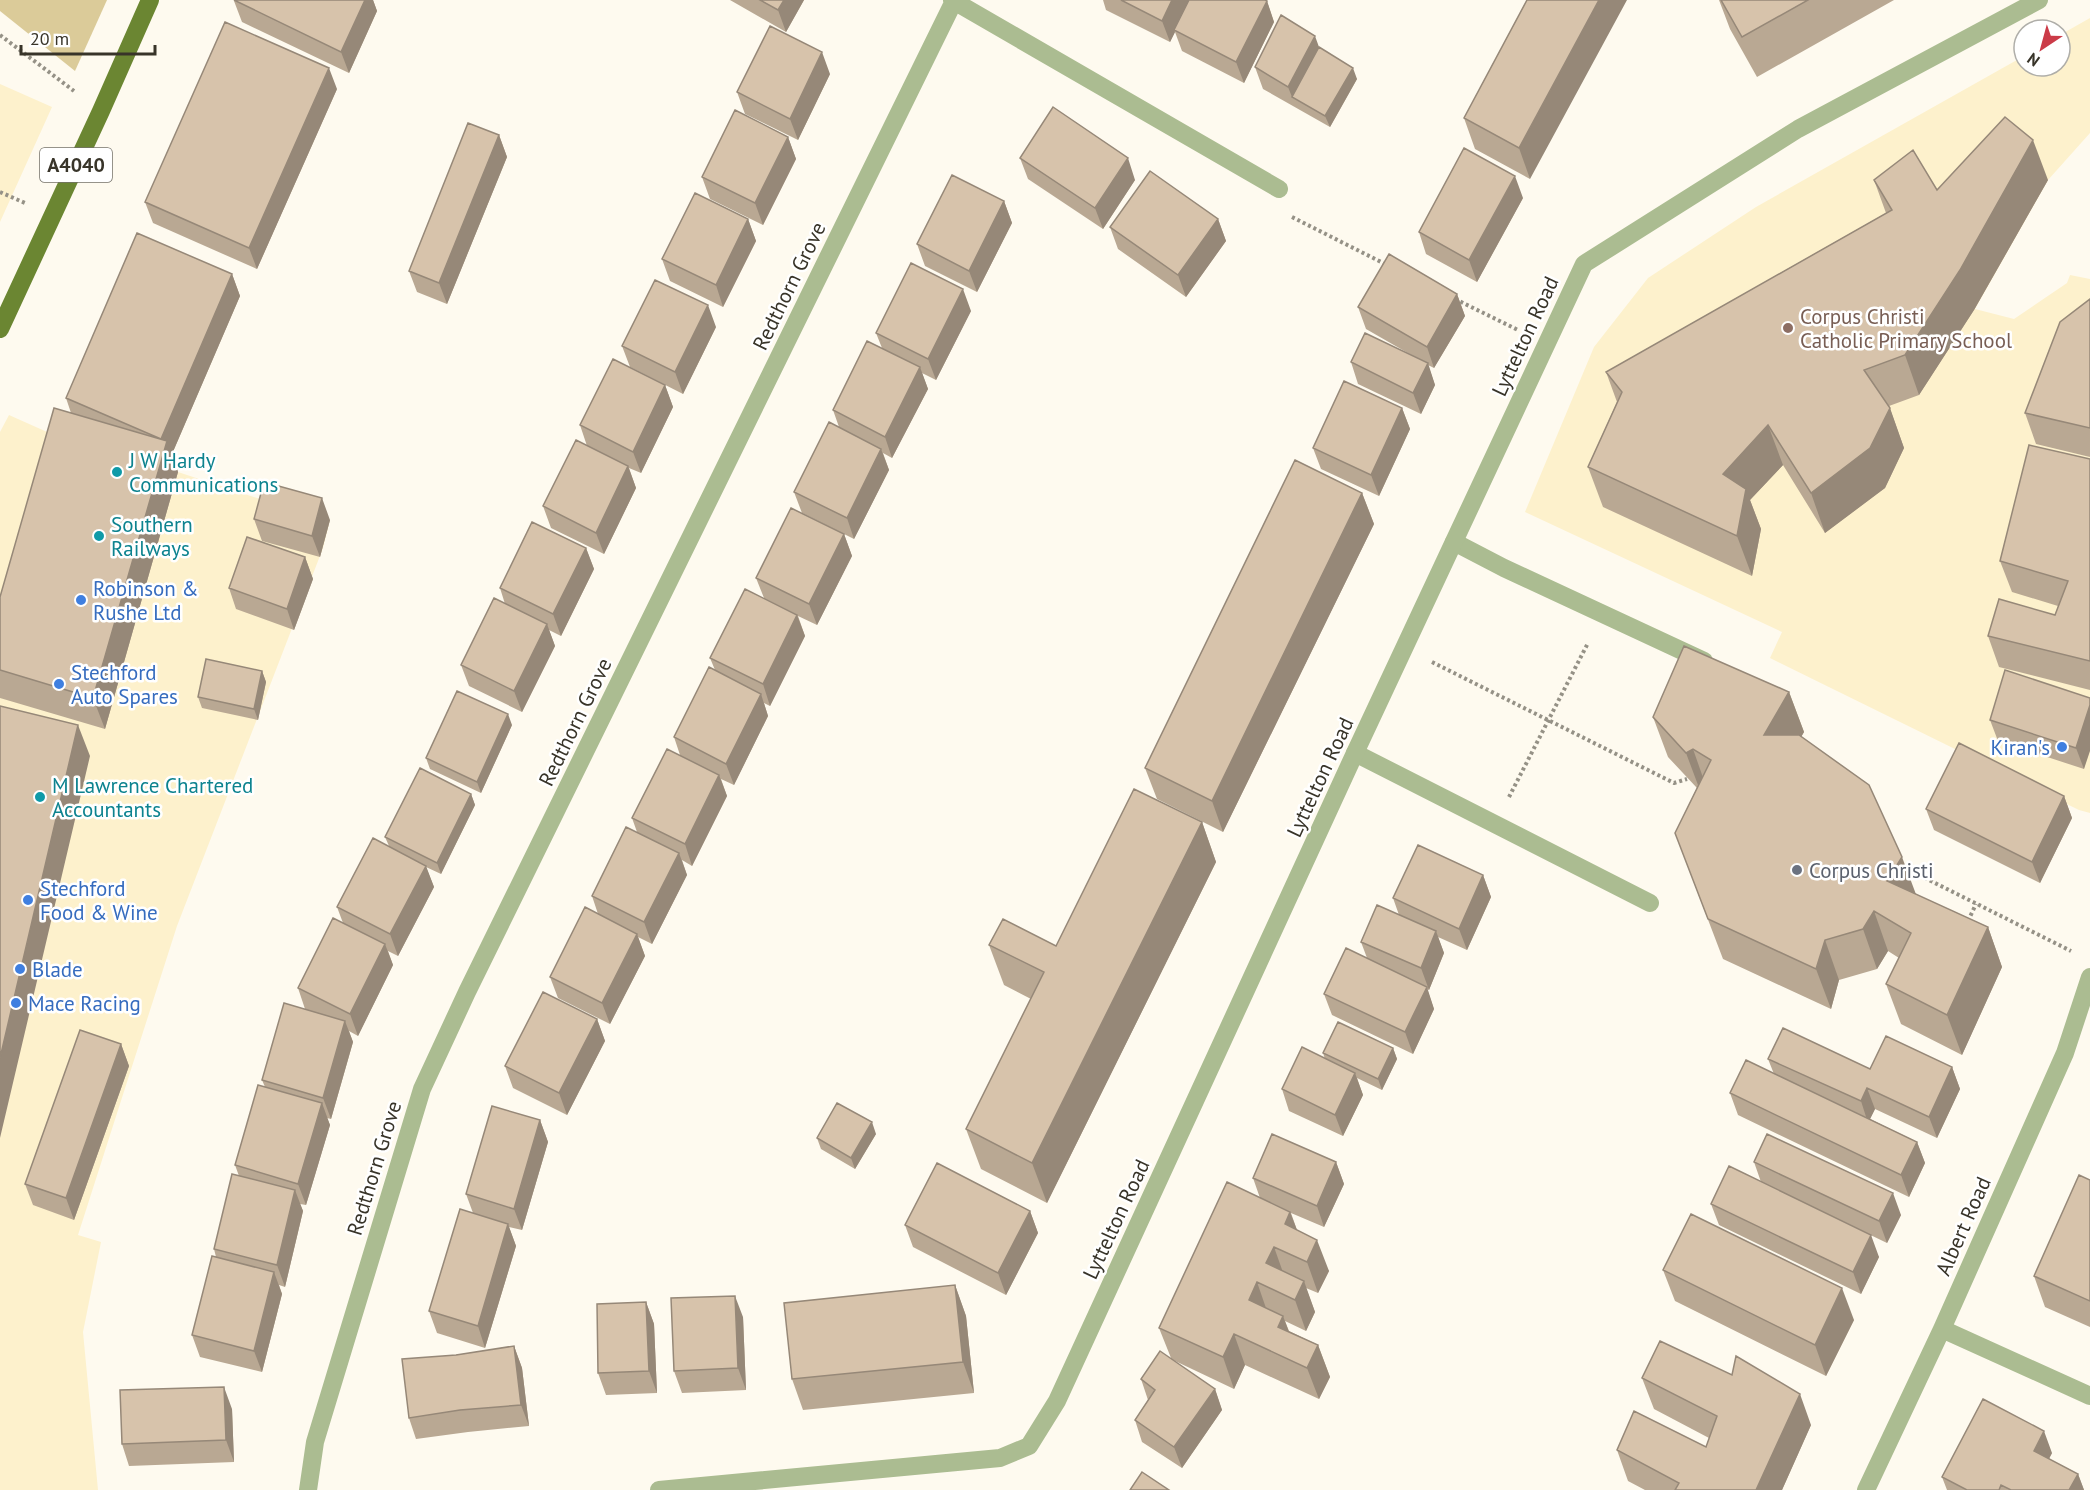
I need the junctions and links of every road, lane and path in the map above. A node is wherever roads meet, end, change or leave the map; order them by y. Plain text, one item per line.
1 (150, 0) edge
2 (2039, 0) edge
3 (953, 1) edge
4 (0, 35) edge
5 (101, 111) junction
6 (1279, 189) joint
7 (1397, 270) edge
8 (1450, 296) edge
9 (0, 329) edge
10 (1545, 344) junction
11 (1454, 542) junction
12 (1603, 614) junction
13 (1404, 649) junction
14 (1714, 666) edge
15 (1548, 720) junction
16 (1355, 753) junction
17 (1687, 778) edge
18 (1496, 825) junction
19 (1903, 867) dead end
20 (1650, 903) dead end
21 (1976, 904) junction
22 (1966, 925) edge
23 (2080, 956) dead end
24 (2090, 976) edge
25 (1942, 1329) junction
26 (2090, 1396) edge
27 (308, 1490) edge
28 (659, 1490) edge
29 (1866, 1490) edge

1 - 5 main road, A4040
2 - 10 street, Lyttelton Road
3 - 6 street
3 - 27 street, Redthorn Grove
4 - 5 path
5 - 9 main road, A4040
6 - 7 path
8 - 10 path
10 - 11 street, Lyttelton Road
11 - 12 street
11 - 13 street, Lyttelton Road
12 - 14 street
12 - 15 path
13 - 15 path
13 - 16 street, Lyttelton Road
15 - 17 path
15 - 18 path
16 - 18 street
16 - 28 street, Lyttelton Road
18 - 20 street
19 - 21 path
21 - 22 path
21 - 23 path
24 - 25 street, Albert Road
25 - 26 street
25 - 29 street, Albert Road

